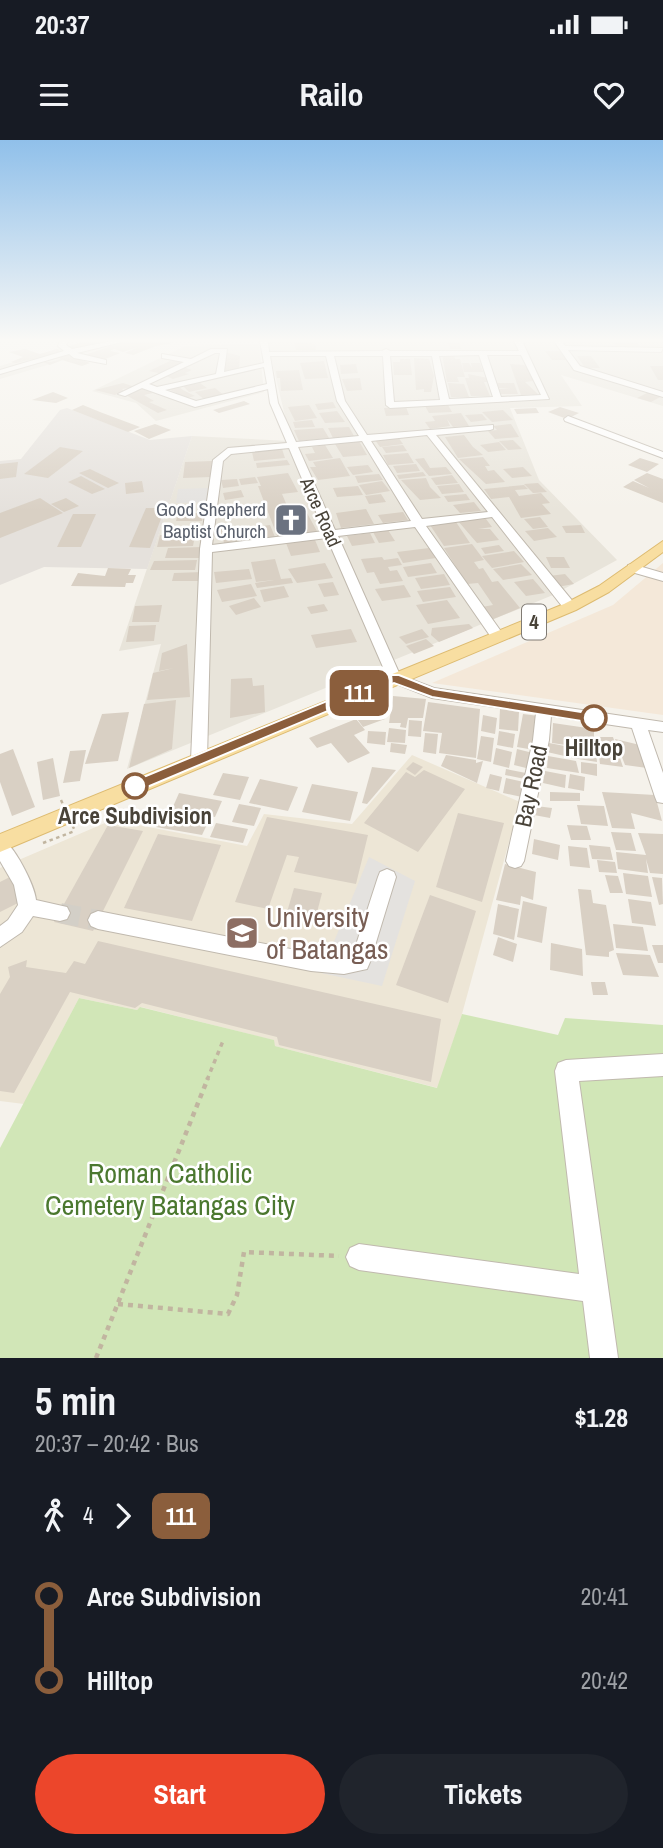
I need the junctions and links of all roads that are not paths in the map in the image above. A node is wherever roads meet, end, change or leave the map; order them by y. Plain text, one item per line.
1 (177, 398) edge
2 (221, 398) edge
3 (274, 398) edge
4 (340, 398) edge
5 (389, 398) edge
6 (444, 398) edge
7 (496, 398) edge
8 (533, 398) edge
9 (497, 402) junction
10 (445, 403) junction
11 (568, 419) dead end
12 (490, 427) dead end
13 (430, 433) junction
14 (367, 438) junction
15 (290, 445) junction
16 (663, 455) edge
17 (494, 514) junction
18 (419, 524) junction
19 (331, 533) junction
20 (663, 545) edge
21 (206, 549) junction
22 (632, 568) junction
23 (663, 577) edge
24 (570, 607) junction
25 (498, 637) junction
26 (394, 678) junction
27 (544, 711) junction
28 (639, 724) junction
29 (663, 727) edge
30 (199, 760) junction
31 (663, 797) edge
32 (0, 844) edge
33 (515, 861) dead end
34 (387, 877) dead end
35 (29, 907) junction
36 (60, 913) tunnel mouth
37 (99, 920) tunnel mouth
38 (0, 938) edge
39 (663, 1065) edge
40 (359, 1257) road end
41 (594, 1289) junction
42 (604, 1358) edge

1 - 2 street
3 - 15 street, Arce Road
4 - 14 street
5 - 10 street
6 - 10 street
7 - 9 street
8 - 9 street
9 - 10 street
11 - 16 street
12 - 13 street
13 - 14 street
13 - 17 street
14 - 15 street
14 - 18 street
15 - 19 street, Arce Road
15 - 21 street
17 - 18 street
17 - 24 street
18 - 19 street
18 - 25 street
19 - 21 street
19 - 26 street, Arce Road
20 - 22 main road, 4
21 - 30 street
22 - 23 street
22 - 24 main road, 4
24 - 25 main road, 4
25 - 26 main road, 4
26 - 27 street
26 - 30 main road, 4
27 - 28 street
27 - 33 street, Bay Road
28 - 29 street
28 - 31 street
30 - 32 main road, 4
32 - 35 street
34 - 37 street
35 - 36 street
35 - 38 street
39 - 41 street
40 - 41 street
41 - 42 street

